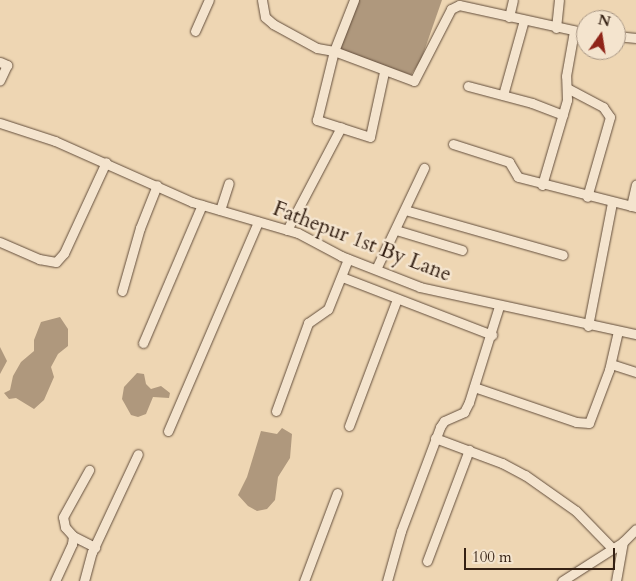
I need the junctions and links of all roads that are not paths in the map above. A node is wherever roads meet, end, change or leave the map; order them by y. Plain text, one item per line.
1 (209, 0) edge
2 (262, 0) edge
3 (354, 0) edge
4 (484, 0) edge
5 (513, 0) edge
6 (559, 0) edge
7 (482, 10) junction
8 (509, 17) junction
9 (524, 20) junction
10 (556, 28) junction
11 (195, 31) dead end
12 (574, 31) joint
13 (334, 51) junction
14 (0, 62) edge
15 (384, 72) junction
16 (0, 80) edge
17 (468, 86) dead end
18 (567, 88) junction
19 (503, 95) junction
20 (562, 115) junction
21 (0, 123) edge
22 (341, 127) junction
23 (453, 144) dead end
24 (106, 162) junction
25 (424, 168) dead end
26 (229, 183) dead end
27 (156, 185) junction
28 (542, 185) junction
29 (636, 186) edge
30 (587, 197) junction
31 (612, 202) junction
32 (202, 205) junction
33 (633, 207) edge
34 (220, 210) junction
35 (405, 210) junction
36 (258, 222) junction
37 (287, 230) junction
38 (396, 230) junction
39 (0, 242) edge
40 (462, 250) dead end
41 (563, 255) dead end
42 (348, 259) junction
43 (376, 269) junction
44 (342, 277) junction
45 (122, 291) dead end
46 (397, 299) junction
47 (499, 306) junction
48 (588, 326) junction
49 (618, 331) junction
50 (636, 334) edge
51 (492, 335) junction
52 (143, 343) dead end
53 (610, 364) junction
54 (636, 372) edge
55 (474, 387) junction
56 (276, 411) dead end
57 (349, 426) dead end
58 (168, 431) dead end
59 (435, 438) junction
60 (469, 450) junction
61 (138, 454) dead end
62 (89, 470) dead end
63 (337, 493) dead end
64 (636, 529) edge
65 (73, 536) junction
66 (623, 542) junction
67 (94, 548) junction
68 (613, 549) junction
69 (427, 560) dead end
70 (55, 581) edge
71 (84, 581) edge
72 (304, 581) edge
73 (387, 581) edge
74 (562, 581) edge
75 (616, 581) edge

1 - 11 street
2 - 13 street
3 - 13 street
4 - 7 street
5 - 8 street
6 - 10 street
7 - 8 street
7 - 15 street
8 - 9 street
9 - 10 street
9 - 19 street
10 - 12 street
12 - 18 street
13 - 15 street
13 - 22 street
14 - 16 street
15 - 22 street
17 - 19 street
18 - 20 street
18 - 30 street
19 - 20 street
20 - 28 street
21 - 24 street, Fathepur 1st By Lane
22 - 37 street
23 - 28 street
24 - 27 street, Fathepur 1st By Lane
24 - 39 street
25 - 35 street
26 - 34 street
27 - 32 street, Fathepur 1st By Lane
27 - 45 street
28 - 30 street
29 - 33 street
30 - 31 street
31 - 33 street
31 - 48 street
32 - 34 street, Fathepur 1st By Lane
32 - 52 street
34 - 36 street, Fathepur 1st By Lane
35 - 38 street
35 - 41 street
36 - 37 street, Fathepur 1st By Lane
36 - 58 street
37 - 42 street, Fathepur 1st By Lane
38 - 40 street
38 - 43 street
42 - 43 street, Fathepur 1st By Lane
42 - 44 street
43 - 47 street, Fathepur 1st By Lane
44 - 46 street
44 - 56 street
46 - 51 street
46 - 57 street
47 - 48 street, Fathepur 1st By Lane
47 - 51 street
48 - 49 street, Fathepur 1st By Lane
49 - 50 street, Fathepur 1st By Lane
49 - 53 street
51 - 55 street
53 - 54 street
53 - 55 street
55 - 59 street
59 - 60 street
59 - 73 street
60 - 68 street
60 - 69 street
61 - 67 street
62 - 65 street
63 - 72 street
64 - 66 street
65 - 67 street
65 - 70 street
66 - 68 street
66 - 75 street
67 - 71 street
68 - 74 street

